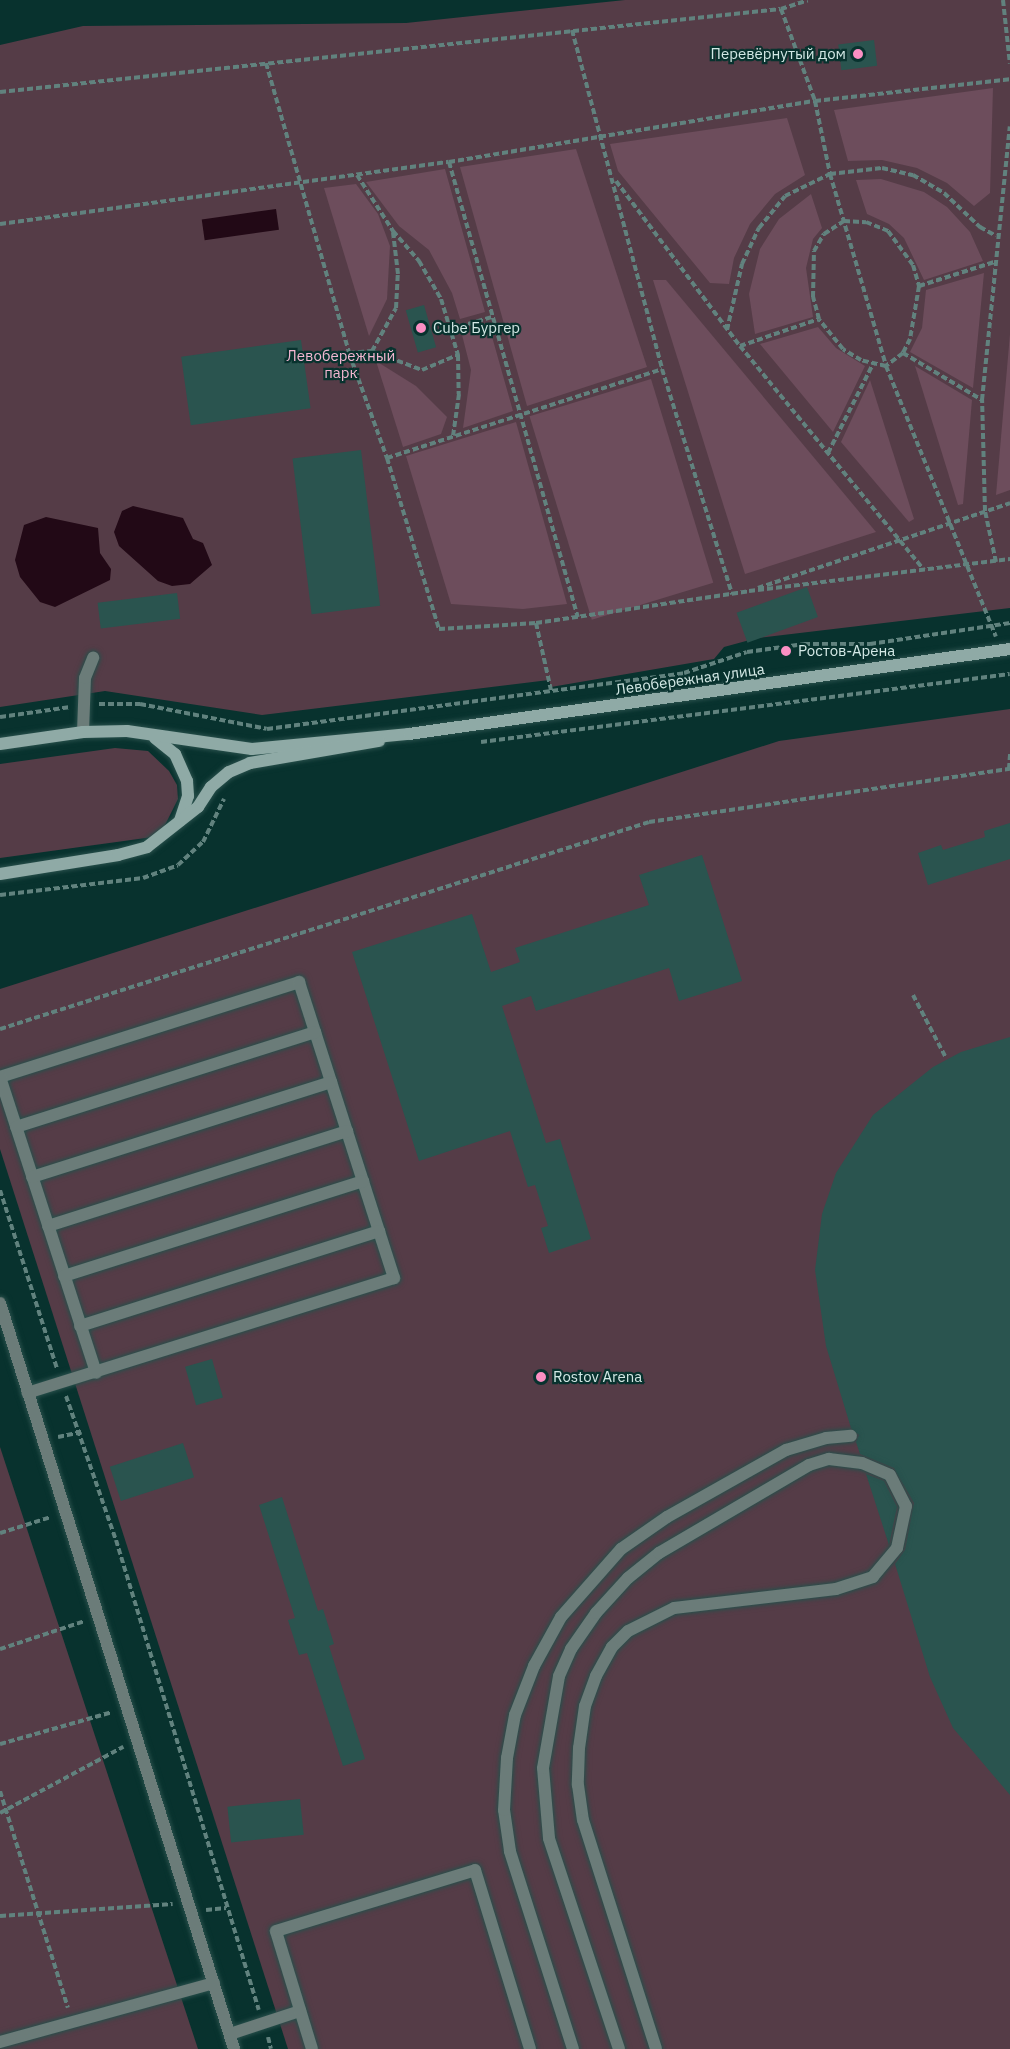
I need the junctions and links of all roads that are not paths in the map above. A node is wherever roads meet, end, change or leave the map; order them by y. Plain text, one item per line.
1 (1005, 649) edge
2 (93, 658) dead end
3 (83, 732) junction
4 (409, 734) junction
5 (151, 736) junction
6 (0, 744) edge
7 (178, 824) junction
8 (0, 874) edge
9 (315, 1032) junction
10 (0, 1077) edge
11 (331, 1082) junction
12 (16, 1127) junction
13 (347, 1131) junction
14 (32, 1177) junction
15 (363, 1181) junction
16 (48, 1226) junction
17 (379, 1231) junction
18 (64, 1276) junction
19 (0, 1303) edge
20 (80, 1326) junction
21 (96, 1373) junction
22 (28, 1393) junction
23 (851, 1436) dead end
24 (214, 1983) junction
25 (300, 2011) junction
26 (230, 2034) junction
27 (0, 2042) edge
28 (17, 2043) edge
29 (234, 2049) edge
30 (312, 2049) edge
31 (531, 2049) edge
32 (573, 2049) edge
33 (619, 2049) edge
34 (656, 2049) edge

1 - 4 main road, Левобережная улица
2 - 3 street
3 - 5 main road, Левобережная улица
3 - 6 main road, Левобережная улица
4 - 5 main road, Левобережная улица
4 - 7 main road, Левобережная улица
5 - 7 main road
7 - 8 main road, Левобережная улица
9 - 10 street
9 - 11 street
9 - 12 street
10 - 12 street
11 - 13 street
11 - 14 street
12 - 14 street
13 - 15 street
13 - 16 street
14 - 16 street
15 - 17 street
15 - 18 street
16 - 18 street
17 - 20 street
17 - 21 street
18 - 20 street
19 - 22 street
20 - 21 street
21 - 22 street
22 - 24 street
23 - 32 street
24 - 26 street
24 - 28 street
25 - 26 street
25 - 30 street
25 - 31 street
26 - 29 street
27 - 28 street
33 - 34 street

